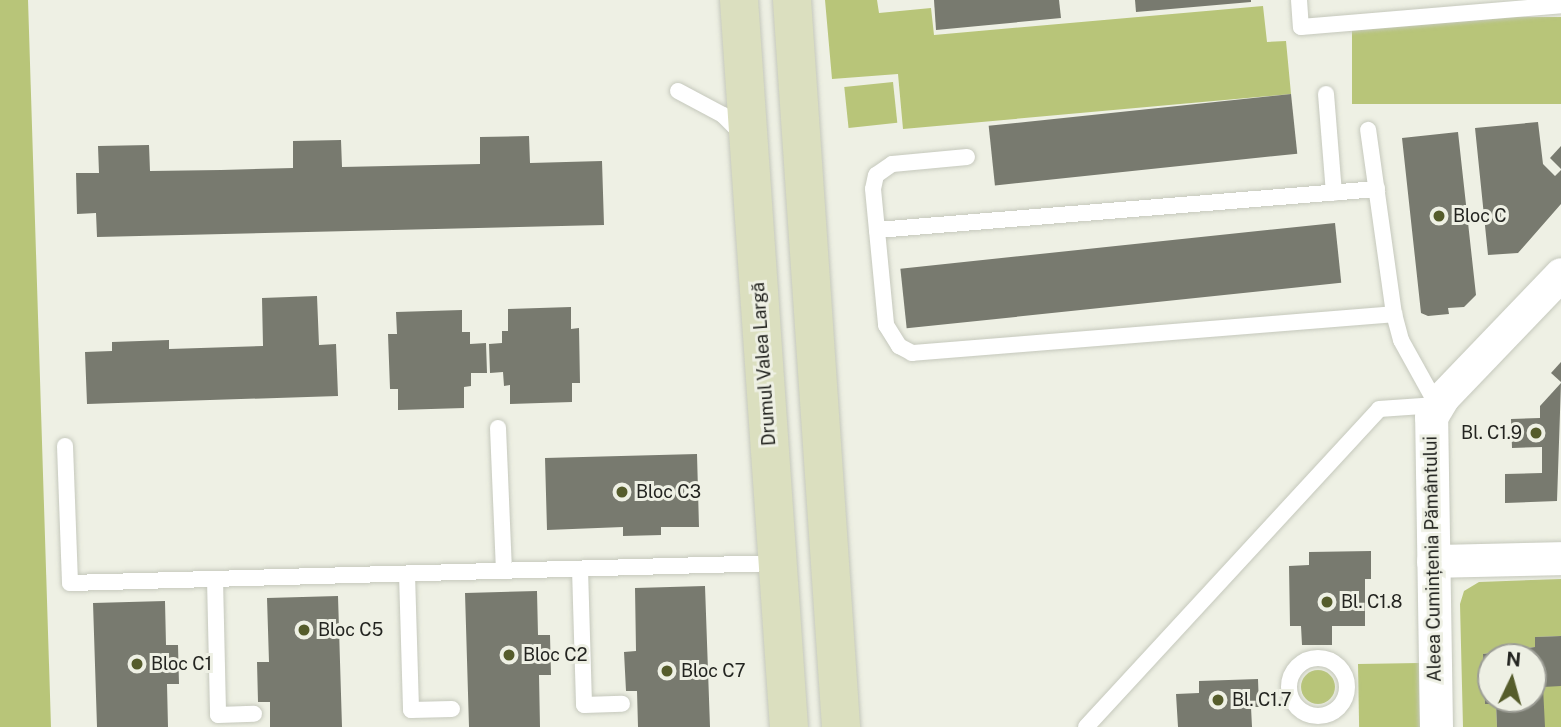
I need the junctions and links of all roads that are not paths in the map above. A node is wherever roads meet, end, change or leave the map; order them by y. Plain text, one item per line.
1 (739, 0) edge
2 (792, 0) edge
3 (1299, 0) edge
4 (1561, 5) edge
5 (795, 55) junction
6 (743, 59) junction
7 (678, 91) dead end
8 (1326, 94) dead end
9 (799, 112) junction
10 (748, 128) junction
11 (1368, 130) dead end
12 (967, 157) dead end
13 (1377, 189) junction
14 (1334, 193) junction
15 (877, 230) junction
16 (1561, 274) edge
17 (1394, 314) junction
18 (1437, 405) junction
19 (498, 428) dead end
20 (65, 446) dead end
21 (1561, 558) edge
22 (1433, 561) junction
23 (778, 563) junction
24 (580, 569) junction
25 (503, 571) junction
26 (407, 574) junction
27 (215, 579) junction
28 (622, 704) dead end
29 (452, 709) dead end
30 (254, 714) dead end
31 (789, 727) edge
32 (841, 727) edge
33 (1086, 727) edge
34 (1436, 727) edge

1 - 6 main road, Drumul Valea Largă
2 - 5 main road
3 - 4 lane
5 - 6 main road
5 - 9 main road
6 - 10 main road, Drumul Valea Largă
7 - 10 lane
8 - 14 lane
9 - 10 main road
9 - 32 main road
10 - 23 main road, Drumul Valea Largă
11 - 13 lane
12 - 15 lane
13 - 14 lane
13 - 17 lane
14 - 15 lane
15 - 17 lane
16 - 18 street
17 - 18 lane
18 - 22 street, Aleea Cumințenia Pământului
18 - 33 lane
19 - 25 lane
20 - 27 lane
21 - 22 street
22 - 34 street, Aleea Cumințenia Pământului
23 - 24 lane
23 - 31 main road, Drumul Valea Largă
24 - 25 lane
24 - 28 lane
25 - 26 lane
26 - 27 lane
26 - 29 lane
27 - 30 lane

